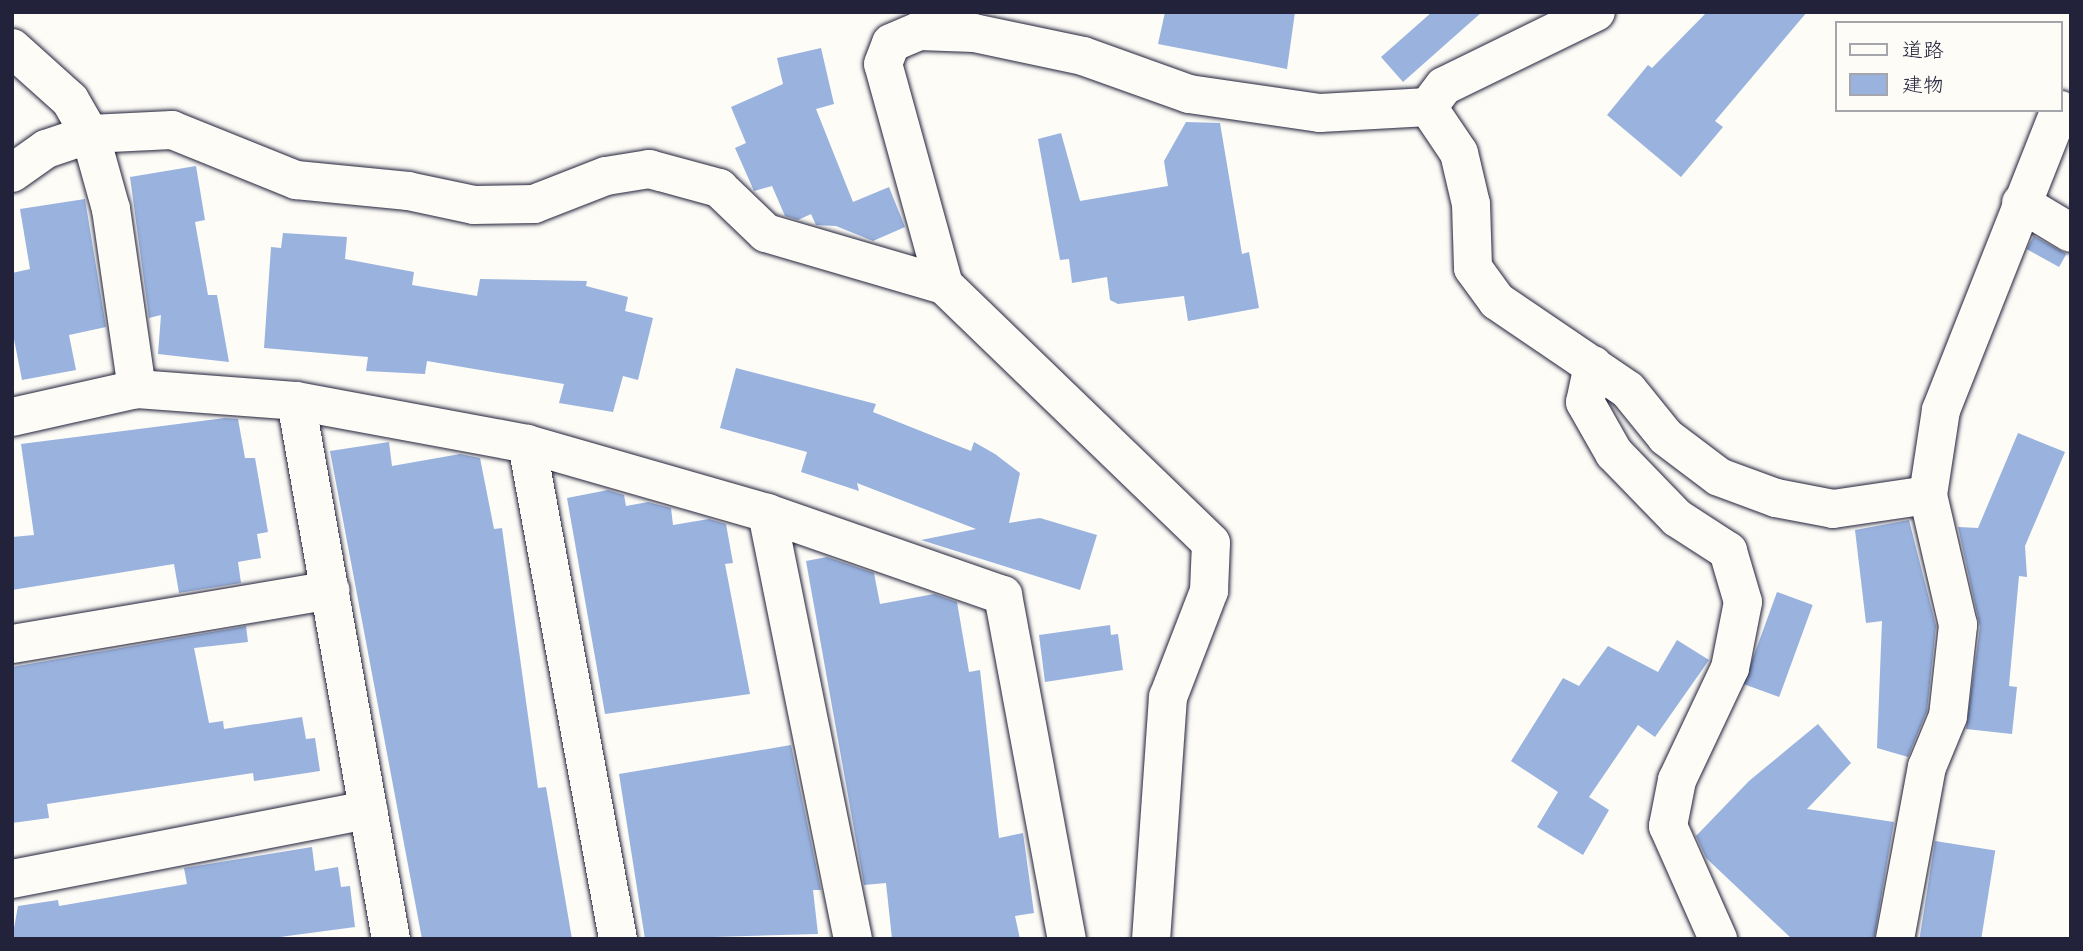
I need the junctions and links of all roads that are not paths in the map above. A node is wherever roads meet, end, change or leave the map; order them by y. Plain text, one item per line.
1 (1596, 12) edge
2 (12, 48) edge
3 (2071, 84) edge
4 (2062, 105) edge
5 (1429, 107) junction
6 (2059, 112) edge
7 (90, 134) junction
8 (12, 173) edge
9 (2021, 203) junction
10 (2071, 233) edge
11 (944, 285) junction
12 (1593, 365) junction
13 (137, 389) junction
14 (296, 401) junction
15 (12, 416) edge
16 (527, 444) junction
17 (1928, 495) junction
18 (767, 513) junction
19 (330, 590) junction
20 (12, 644) edge
21 (368, 810) junction
22 (12, 879) edge
23 (391, 939) edge
24 (618, 939) edge
25 (853, 939) edge
26 (1067, 939) edge
27 (1151, 939) edge
28 (1718, 939) edge
29 (1895, 939) edge

1 - 5 street
2 - 7 street
3 - 4 street
5 - 11 street
5 - 12 street
6 - 9 street
7 - 8 street
7 - 11 street
7 - 13 street
9 - 10 street
9 - 17 street
11 - 27 street
12 - 17 street
12 - 28 street
13 - 14 street
13 - 15 street
14 - 16 street
14 - 19 street
16 - 18 street
16 - 24 street
17 - 29 street
18 - 25 street
18 - 26 street
19 - 20 street
19 - 21 street
21 - 22 street
21 - 23 street

